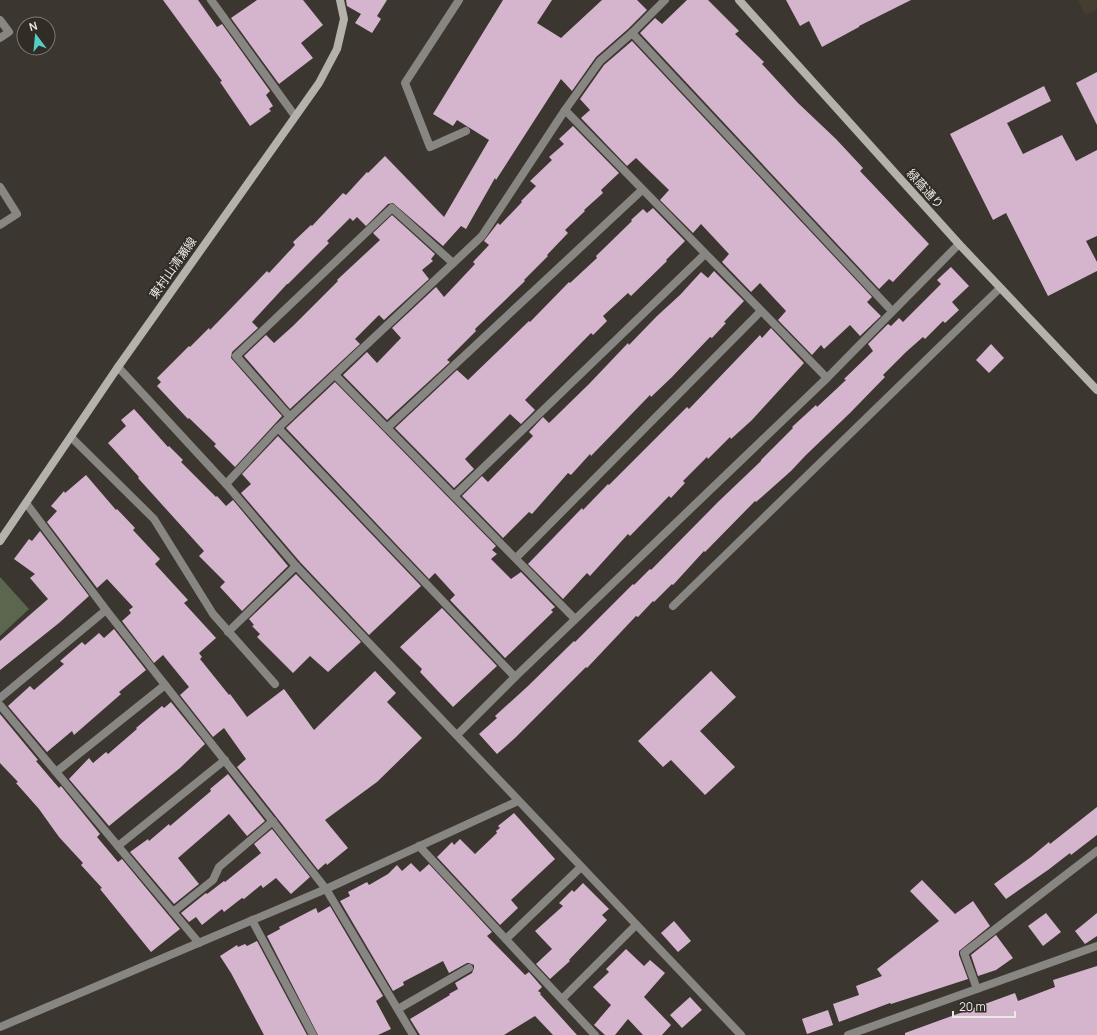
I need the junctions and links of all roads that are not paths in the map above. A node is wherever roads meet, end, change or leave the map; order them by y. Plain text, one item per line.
1 (211, 0) edge
2 (340, 0) edge
3 (459, 0) edge
4 (665, 0) edge
5 (739, 0) edge
6 (0, 20) edge
7 (632, 33) junction
8 (0, 38) edge
9 (564, 110) junction
10 (295, 116) junction
11 (466, 131) dead end
12 (0, 187) edge
13 (642, 190) junction
14 (0, 225) edge
15 (959, 244) junction
16 (705, 254) junction
17 (452, 264) junction
18 (1000, 288) junction
19 (761, 311) junction
20 (892, 311) junction
21 (118, 367) junction
22 (335, 375) junction
23 (827, 378) junction
24 (1097, 390) edge
25 (290, 417) junction
26 (278, 428) junction
27 (387, 428) junction
28 (71, 437) junction
29 (226, 484) junction
30 (454, 496) junction
31 (26, 504) junction
32 (0, 542) edge
33 (516, 558) junction
34 (296, 566) junction
35 (672, 606) dead end
36 (106, 610) junction
37 (575, 619) junction
38 (228, 632) junction
39 (515, 677) junction
40 (275, 684) dead end
41 (165, 685) junction
42 (0, 698) edge
43 (0, 704) edge
44 (457, 735) junction
45 (225, 760) junction
46 (56, 772) junction
47 (518, 801) junction
48 (273, 821) junction
49 (118, 846) junction
50 (419, 846) junction
51 (1097, 851) edge
52 (581, 867) junction
53 (326, 889) junction
54 (173, 912) junction
55 (252, 920) junction
56 (636, 925) junction
57 (506, 939) junction
58 (199, 943) junction
59 (1097, 946) edge
60 (469, 968) dead end
61 (977, 989) junction
62 (562, 999) junction
63 (398, 1009) junction
64 (0, 1027) edge
65 (312, 1035) edge
66 (413, 1035) edge
67 (595, 1035) edge
68 (741, 1035) edge
69 (848, 1035) edge

1 - 10 street
2 - 10 main road, 東村山清瀬線
3 - 11 street
4 - 7 street
5 - 15 main road, 緑蔭通り
6 - 8 street
7 - 9 street
7 - 20 street
9 - 13 street
9 - 17 street
10 - 21 main road, 東村山清瀬線
12 - 14 street
13 - 16 street
13 - 27 street
15 - 18 main road, 緑蔭通り
15 - 20 street
16 - 19 street
16 - 30 street
17 - 22 street
17 - 25 street
18 - 24 main road, 緑蔭通り
18 - 35 street
19 - 23 street
19 - 33 street
20 - 23 street
21 - 28 main road, 東村山清瀬線
21 - 29 street
22 - 25 street
22 - 27 street
23 - 37 street
25 - 26 street
26 - 29 street
26 - 39 street
27 - 30 street
28 - 31 main road, 東村山清瀬線
28 - 38 street
29 - 34 street
30 - 33 street
31 - 32 main road, 東村山清瀬線
31 - 36 street
33 - 37 street
34 - 38 street
34 - 44 street
36 - 41 street
36 - 42 street
37 - 39 street
38 - 40 street
39 - 44 street
41 - 45 street
41 - 46 street
43 - 46 street
44 - 47 street
45 - 48 street
45 - 49 street
46 - 49 street
47 - 50 street
47 - 52 street
48 - 53 street
48 - 54 street
49 - 54 street
50 - 53 street
50 - 57 street
51 - 61 street
52 - 56 street
52 - 57 street
53 - 55 street
53 - 63 street
54 - 58 street
55 - 58 street
55 - 65 street
56 - 62 street
56 - 68 street
57 - 62 street
58 - 64 street
59 - 61 street
60 - 63 street
61 - 69 street
62 - 67 street
63 - 66 street

